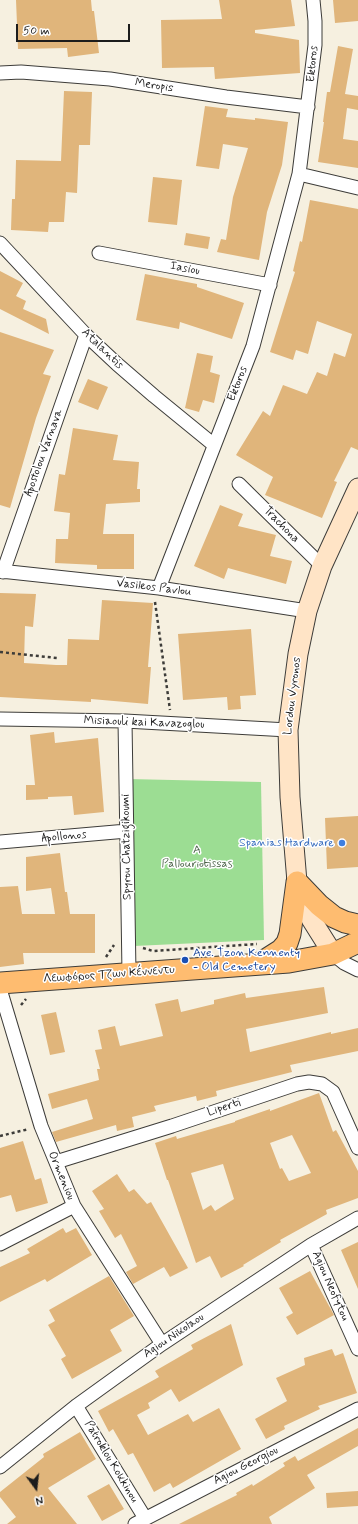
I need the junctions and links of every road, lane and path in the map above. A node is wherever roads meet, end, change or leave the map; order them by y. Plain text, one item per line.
1 (313, 0) edge
2 (0, 73) edge
3 (308, 107) junction
4 (300, 174) junction
5 (358, 188) edge
6 (0, 242) edge
7 (99, 253) dead end
8 (270, 286) junction
9 (86, 335) junction
10 (214, 445) junction
11 (239, 484) dead end
12 (357, 492) edge
13 (322, 566) junction
14 (1, 572) edge
15 (156, 588) junction
16 (307, 611) junction
17 (0, 652) edge
18 (57, 658) dead end
19 (0, 719) edge
20 (125, 721) junction
21 (172, 724) junction
22 (288, 730) junction
23 (127, 831) junction
24 (0, 842) edge
25 (298, 882) junction
26 (358, 925) edge
27 (129, 936) junction
28 (358, 942) edge
29 (259, 944) dead end
30 (332, 954) junction
31 (257, 965) junction
32 (358, 970) edge
33 (129, 973) junction
34 (0, 983) edge
35 (0, 989) edge
36 (41, 1126) junction
37 (0, 1136) edge
38 (358, 1148) edge
39 (56, 1162) junction
40 (74, 1206) junction
41 (358, 1218) edge
42 (0, 1244) edge
43 (311, 1245) junction
44 (162, 1344) junction
45 (358, 1349) edge
46 (76, 1406) junction
47 (358, 1409) edge
48 (0, 1467) edge
49 (140, 1521) edge

1 - 3 street, Ektoros
2 - 3 street, Meropis
3 - 4 street, Ektoros
4 - 5 street
4 - 8 street, Ektoros
6 - 9 street, Atalantis
7 - 8 street, Iasiou
8 - 10 street, Ektoros
9 - 10 street, Atalantis
9 - 14 street, Apostolou Varnava
10 - 15 street, Ektoros
11 - 13 street, Trachona
12 - 13 street, Lordou Vyronos
13 - 16 street, Lordou Vyronos
14 - 15 street, Vasileos Pavlou
15 - 16 street, Vasileos Pavlou
15 - 21 path
16 - 22 street, Lordou Vyronos
17 - 18 path
19 - 20 street, Misiaouli kai Kavazoglou
20 - 21 street, Misiaouli kai Kavazoglou
20 - 23 street, Spyrou Chatzigikoumi
21 - 22 street, Misiaouli kai Kavazoglou
22 - 25 street, Lordou Vyronos
23 - 24 street, Apollonos
23 - 27 street, Spyrou Chatzigikoumi
25 - 26 main road
25 - 30 street, Lordou Vyronos
25 - 31 main road
27 - 29 path
27 - 33 street, Spyrou Chatzigikoumi
28 - 30 main road, Λεωφόρος Τζων Κέννεντυ
30 - 31 main road, Λεωφόρος Τζων Κέννεντυ
30 - 32 street
31 - 33 main road, Λεωφόρος Τζων Κέννεντυ
33 - 34 main road, Λεωφόρος Τζων Κέννεντυ
35 - 36 street, Ormeniou
36 - 37 path
36 - 39 street, Ormeniou
38 - 39 street, Liperti
39 - 40 street, Ormeniou
40 - 42 street
40 - 44 street, Ormeniou
41 - 43 street, Agiou Nikolaou
43 - 44 street, Agiou Nikolaou
43 - 45 street, Agiou Neofytou
44 - 46 street, Agiou Nikolaou
46 - 48 street, Agiou Nikolaou
46 - 49 street, Patroklou Kokkinou
47 - 49 street, Agiou Georgiou

